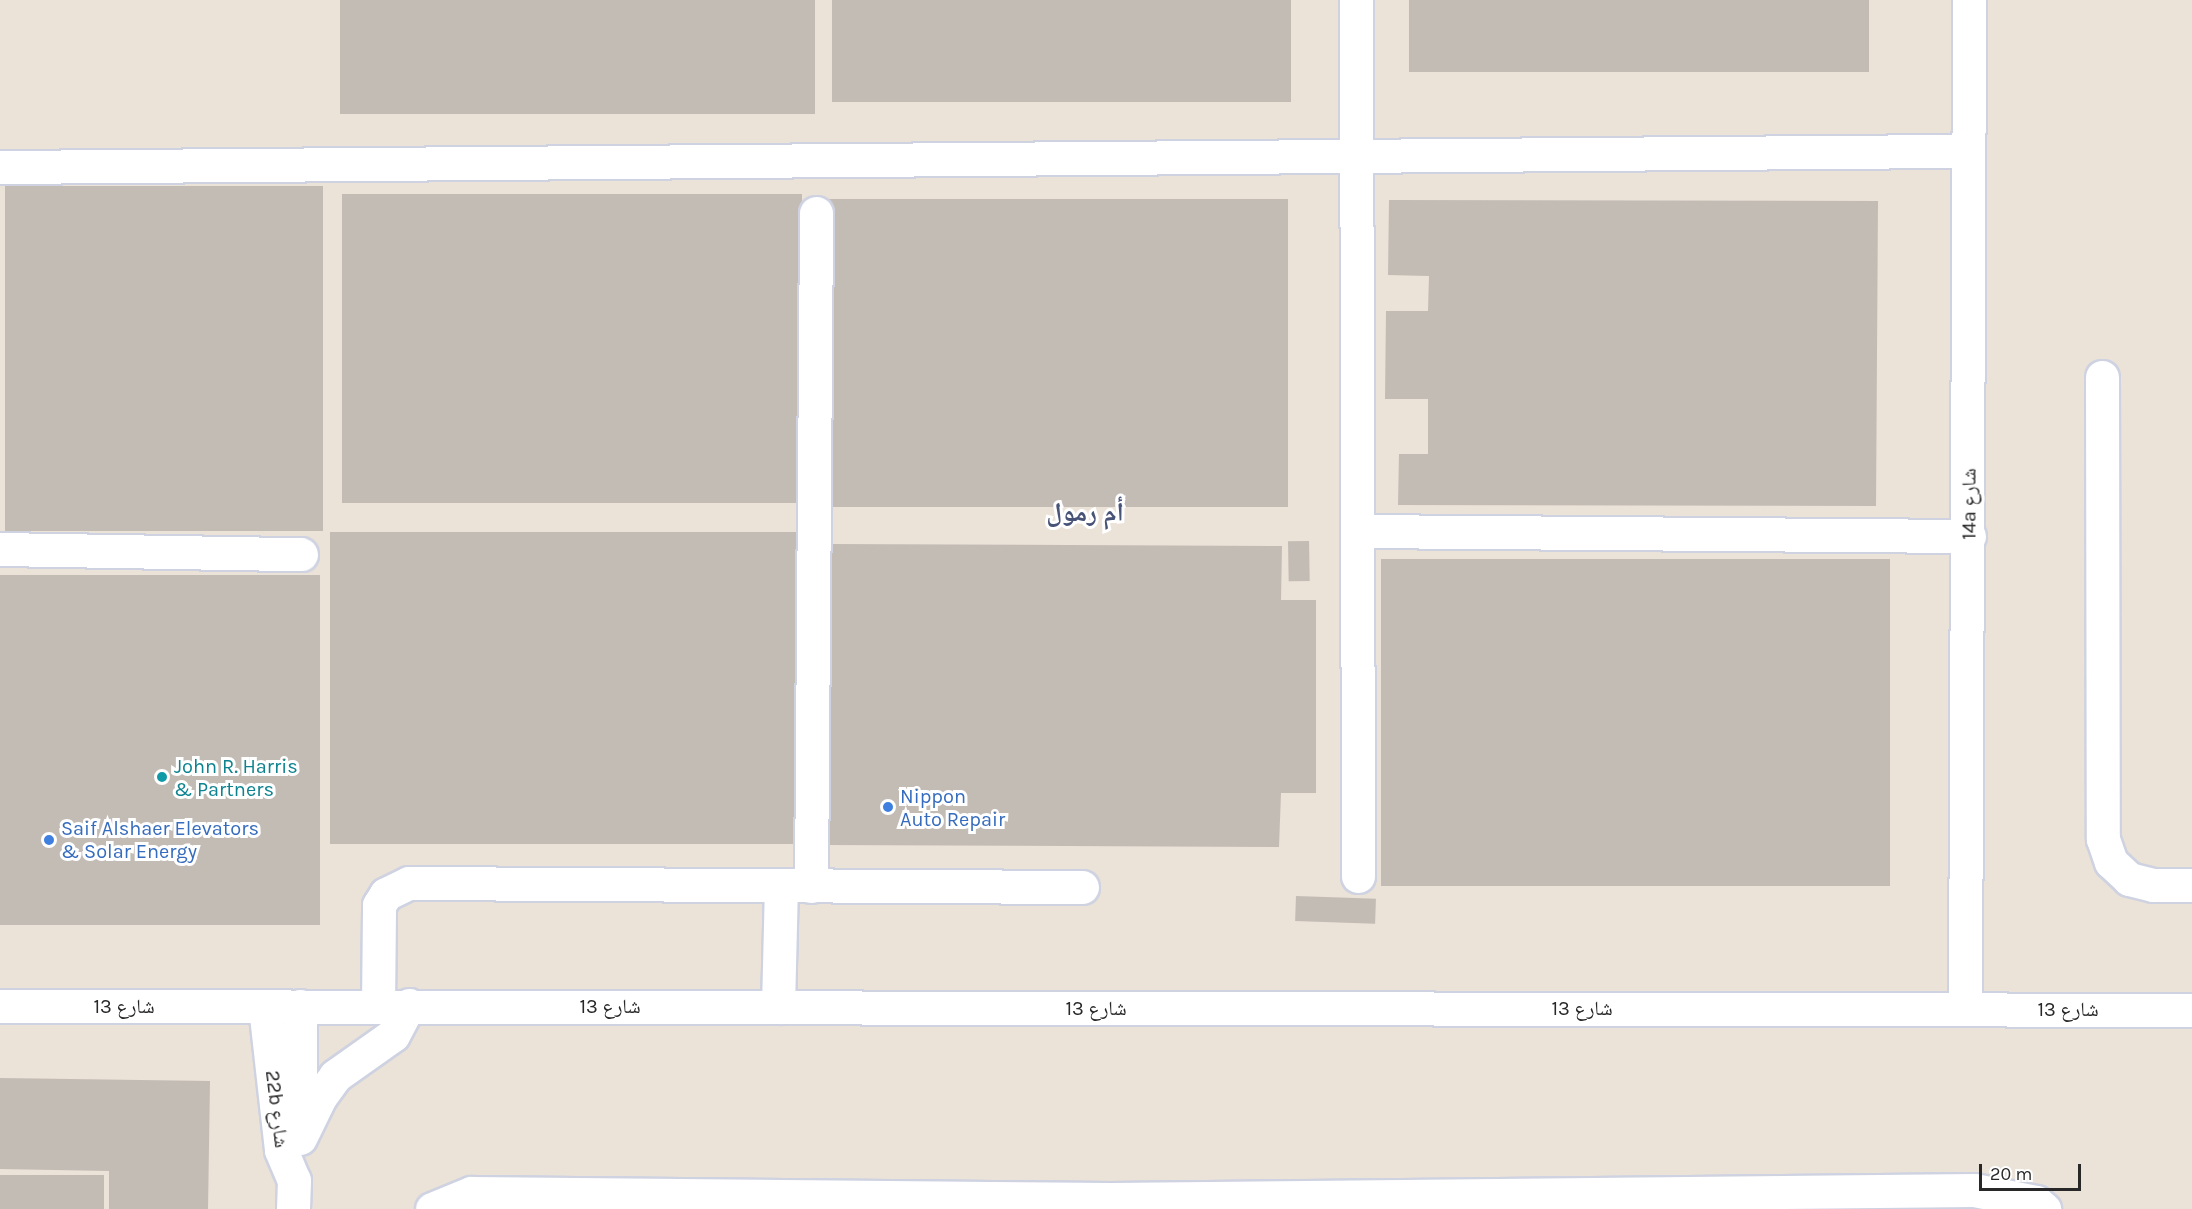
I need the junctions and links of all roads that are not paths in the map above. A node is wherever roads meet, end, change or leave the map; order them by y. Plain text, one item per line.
1 (1356, 0) edge
2 (1969, 0) edge
3 (1967, 151) junction
4 (1356, 156) junction
5 (0, 167) edge
6 (816, 213) dead end
7 (2102, 377) dead end
8 (1357, 531) junction
9 (1969, 537) junction
10 (0, 549) edge
11 (301, 554) dead end
12 (1358, 876) dead end
13 (2192, 885) edge
14 (796, 886) junction
15 (1082, 887) dead end
16 (0, 1006) edge
17 (265, 1006) junction
18 (300, 1006) junction
19 (393, 1006) junction
20 (778, 1008) junction
21 (1965, 1008) junction
22 (2192, 1010) edge
23 (300, 1138) junction
24 (293, 1195) edge
25 (432, 1209) edge
26 (2044, 1209) edge

1 - 4 street
2 - 3 street, 14a شارع
3 - 4 street
3 - 9 street, 14a شارع
4 - 5 street
4 - 8 street
6 - 14 street
7 - 13 street
8 - 9 street
8 - 12 street
9 - 21 street, 14a شارع
10 - 11 street
14 - 15 street
14 - 19 street
14 - 20 street
16 - 17 street, شارع 13
17 - 18 street, شارع 13
17 - 24 street, 22b شارع
18 - 19 street, شارع 13
18 - 23 street
19 - 20 street, شارع 13
19 - 23 street
20 - 21 street, شارع 13
21 - 22 street, شارع 13
23 - 24 street
25 - 26 street

